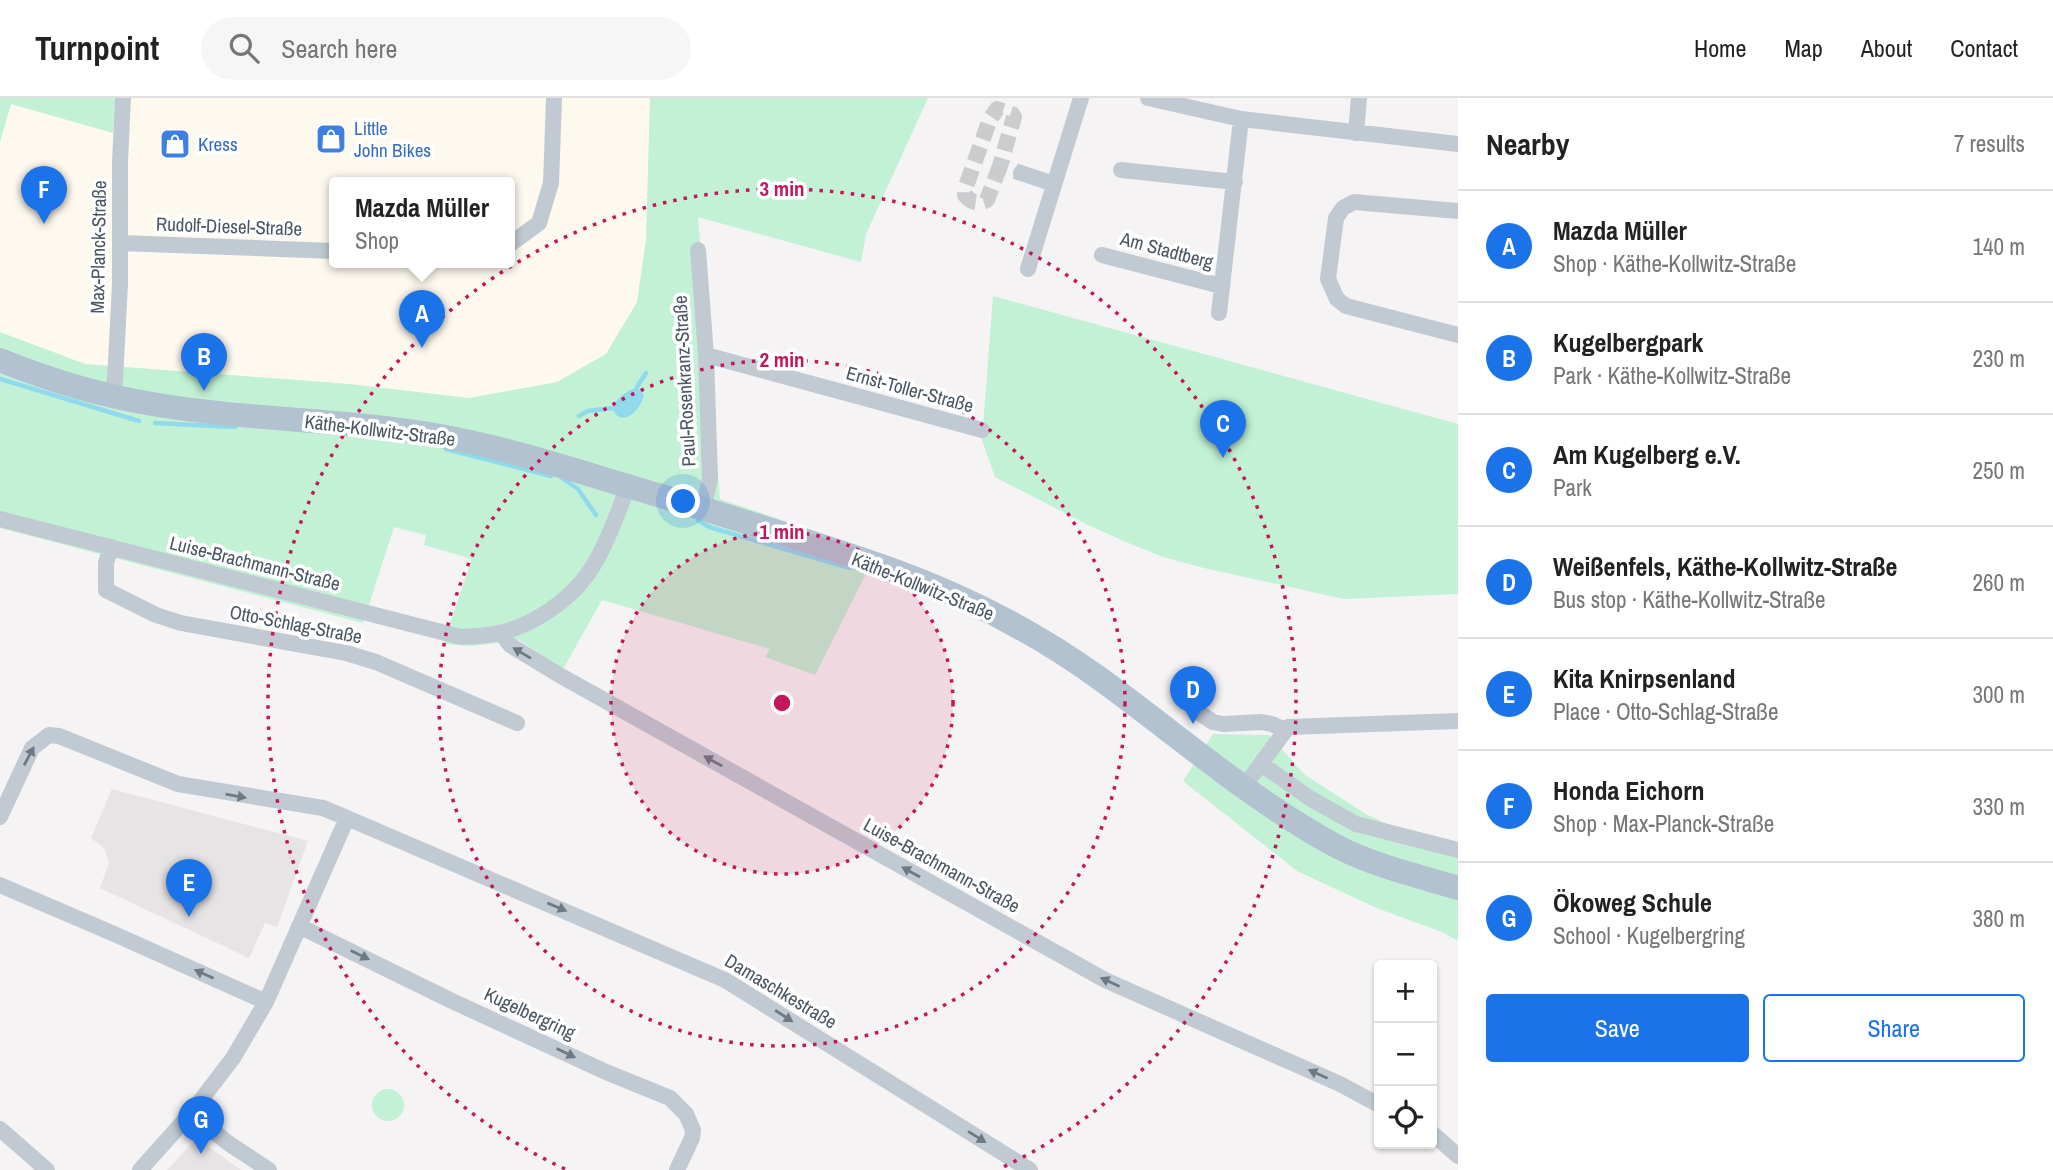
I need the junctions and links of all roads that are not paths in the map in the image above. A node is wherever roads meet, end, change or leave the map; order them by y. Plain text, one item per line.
1 (123, 98) edge
2 (554, 98) edge
3 (1081, 98) edge
4 (1148, 98) edge
5 (1359, 98) edge
6 (1203, 105) edge
7 (1241, 119) junction
8 (1356, 133) junction
9 (1458, 144) edge
10 (1121, 170) dead end
11 (1021, 173) tunnel mouth
12 (1234, 182) junction
13 (1054, 184) junction
14 (1458, 211) edge
15 (515, 241) edge
16 (121, 243) junction
17 (698, 250) dead end
18 (329, 251) edge
19 (1102, 255) dead end
20 (1028, 270) dead end
21 (1221, 286) junction
22 (1219, 313) dead end
23 (1458, 335) edge
24 (706, 355) junction
25 (0, 360) edge
26 (111, 396) junction
27 (982, 430) dead end
28 (628, 486) junction
29 (703, 509) junction
30 (0, 519) edge
31 (111, 547) junction
32 (501, 633) junction
33 (1195, 710) dead end
34 (1458, 721) edge
35 (517, 723) dead end
36 (1285, 730) junction
37 (1261, 764) junction
38 (1243, 788) junction
39 (0, 817) edge
40 (347, 818) junction
41 (1458, 850) edge
42 (0, 885) edge
43 (1458, 888) edge
44 (299, 926) junction
45 (266, 1003) junction
46 (1374, 1102) edge
47 (191, 1113) junction
48 (0, 1129) edge
49 (1437, 1137) edge
50 (1458, 1156) edge
51 (47, 1170) edge
52 (140, 1170) edge
53 (269, 1170) edge
54 (677, 1170) edge
55 (1030, 1170) edge

1 - 16 street, Max-Planck-Straße
2 - 15 street
3 - 13 street
4 - 6 street
5 - 8 street
6 - 7 street
7 - 8 street
7 - 12 street, Am Stadtberg
8 - 9 street
10 - 12 street
11 - 13 street
12 - 21 street, Am Stadtberg
13 - 20 street
14 - 23 street
16 - 18 street, Rudolf-Diesel-Straße
16 - 26 street, Max-Planck-Straße
17 - 24 street, Paul-Rosenkranz-Straße
19 - 21 street, Am Stadtberg
21 - 22 street, Am Stadtberg
24 - 27 street, Ernst-Toller-Straße
24 - 29 street, Paul-Rosenkranz-Straße
25 - 26 main road, Käthe-Kollwitz-Straße
26 - 28 main road, Käthe-Kollwitz-Straße
28 - 29 main road, Käthe-Kollwitz-Straße
28 - 32 street, Luise-Brachmann-Straße
29 - 38 main road, Käthe-Kollwitz-Straße
30 - 31 street, Luise-Brachmann-Straße
31 - 32 street, Luise-Brachmann-Straße
31 - 35 street, Otto-Schlag-Straße
46 -> 32 street, Luise-Brachmann-Straße
33 - 36 street
34 - 36 street
36 - 37 street
37 - 38 street
37 - 41 street
38 - 43 main road, Käthe-Kollwitz-Straße
39 -> 40 street
40 - 44 street
40 -> 55 street, Damaschkestraße
45 -> 42 street
44 - 45 street
44 -> 54 street, Kugelbergring
45 - 47 street
47 - 52 street
47 - 53 street
48 - 51 street
49 - 50 street

